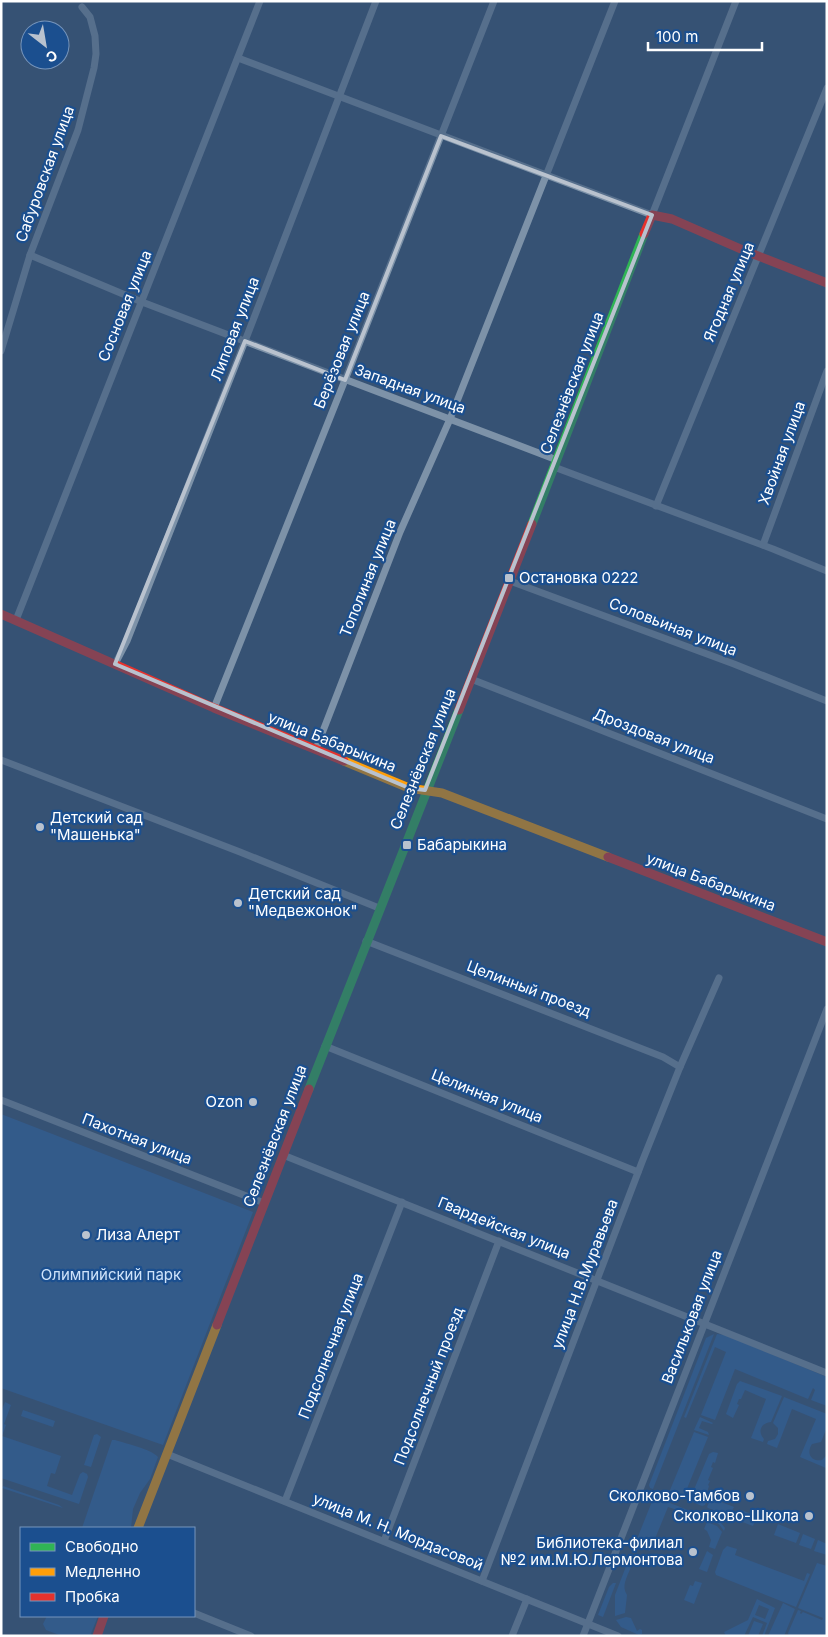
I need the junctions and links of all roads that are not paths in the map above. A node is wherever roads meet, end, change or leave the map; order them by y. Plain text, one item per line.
1 (260, 1) edge
2 (376, 1) edge
3 (494, 1) edge
4 (615, 1) edge
5 (736, 1) edge
6 (82, 6) dead end
7 (238, 58) junction
8 (827, 88) edge
9 (339, 97) junction
10 (441, 136) junction
11 (545, 175) junction
12 (652, 216) junction
13 (30, 255) junction
14 (758, 256) junction
15 (827, 283) edge
16 (142, 302) junction
17 (245, 341) junction
18 (1, 351) edge
19 (827, 371) edge
20 (345, 380) junction
21 (450, 419) junction
22 (555, 464) junction
23 (656, 506) junction
24 (763, 545) junction
25 (827, 571) edge
26 (510, 581) junction
27 (1, 614) edge
28 (16, 620) junction
29 (115, 664) junction
30 (470, 679) junction
31 (827, 701) edge
32 (214, 708) junction
33 (316, 750) junction
34 (1, 760) edge
35 (426, 790) junction
36 (827, 819) edge
37 (379, 908) junction
38 (366, 941) junction
39 (827, 942) edge
40 (719, 978) dead end
41 (827, 1009) edge
42 (325, 1046) junction
43 (680, 1067) junction
44 (1, 1100) edge
45 (283, 1155) junction
46 (638, 1172) junction
47 (402, 1202) junction
48 (264, 1203) junction
49 (499, 1241) junction
50 (597, 1280) junction
51 (704, 1324) junction
52 (827, 1373) edge
53 (167, 1454) junction
54 (285, 1501) junction
55 (138, 1527) edge
56 (384, 1541) junction
57 (482, 1581) junction
58 (527, 1599) junction
59 (195, 1613) edge
60 (104, 1617) edge
61 (588, 1624) junction
62 (97, 1636) edge
63 (251, 1636) edge
64 (512, 1636) edge
65 (583, 1636) edge
66 (618, 1636) edge

1 - 7 street, Сосновая улица
2 - 9 street, Липовая улица
3 - 10 street, Берёзовая улица
4 - 11 street, Тополиная улица
5 - 12 street, Селезнёвская улица
6 - 13 street, Сабуровская улица
7 - 9 street
7 - 16 street, Сосновая улица
8 - 14 street, Ягодная улица
9 - 10 street
9 - 17 street, Липовая улица
10 - 11 street
10 - 20 street, Берёзовая улица
11 - 12 street
11 - 21 street, Тополиная улица
12 - 14 street
12 - 22 street, Селезнёвская улица
13 - 16 street, Западная улица
13 - 18 street, Сабуровская улица
14 - 15 street
14 - 23 street, Ягодная улица
16 - 17 street, Западная улица
16 - 28 street, Сосновая улица
17 - 20 street, Западная улица
17 - 29 street, Липовая улица
19 - 24 street, Хвойная улица
20 - 21 street, Западная улица
20 - 32 street, Берёзовая улица
21 - 22 street, Западная улица
21 - 33 street, Тополиная улица
22 - 23 street, Западная улица
22 - 26 street, Селезнёвская улица
23 - 24 street, Западная улица
24 - 25 street, Западная улица
26 - 30 street, Селезнёвская улица
26 - 31 street, Соловьиная улица
27 - 28 street, улица Бабарыкина
28 - 29 street, улица Бабарыкина
29 - 32 street, улица Бабарыкина
30 - 35 street, Селезнёвская улица
30 - 36 street, Дроздовая улица
32 - 33 street, улица Бабарыкина
33 - 35 street, улица Бабарыкина
34 - 37 street
35 - 37 street, Селезнёвская улица
35 - 39 street, улица Бабарыкина
37 - 38 street, Селезнёвская улица
38 - 42 street, Селезнёвская улица
38 - 43 street, Целинный проезд
40 - 43 street, улица Н.В.Муравьева
41 - 51 street, Васильковая улица
42 - 45 street, Селезнёвская улица
42 - 46 street, Целинная улица
43 - 46 street, улица Н.В.Муравьева
44 - 48 street, Пахотная улица
45 - 47 street, Гвардейская улица
45 - 48 street, Селезнёвская улица
46 - 50 street, улица Н.В.Муравьева
47 - 49 street, Гвардейская улица
47 - 54 street, Подсолнечная улица
48 - 53 street, Селезнёвская улица
49 - 50 street, Гвардейская улица
49 - 56 street, Подсолнечный проезд
50 - 51 street, Гвардейская улица
50 - 57 street, улица Н.В.Муравьева
51 - 52 street, Гвардейская улица
51 - 61 street, Васильковая улица
53 - 54 street, улица М. Н. Мордасовой
53 - 55 street, Селезнёвская улица
54 - 56 street, улица М. Н. Мордасовой
56 - 57 street, улица М. Н. Мордасовой
57 - 58 street, улица М. Н. Мордасовой
58 - 61 street, улица М. Н. Мордасовой
58 - 64 street
59 - 63 street
60 - 62 street
61 - 65 street, Васильковая улица
61 - 66 street, улица М. Н. Мордасовой

